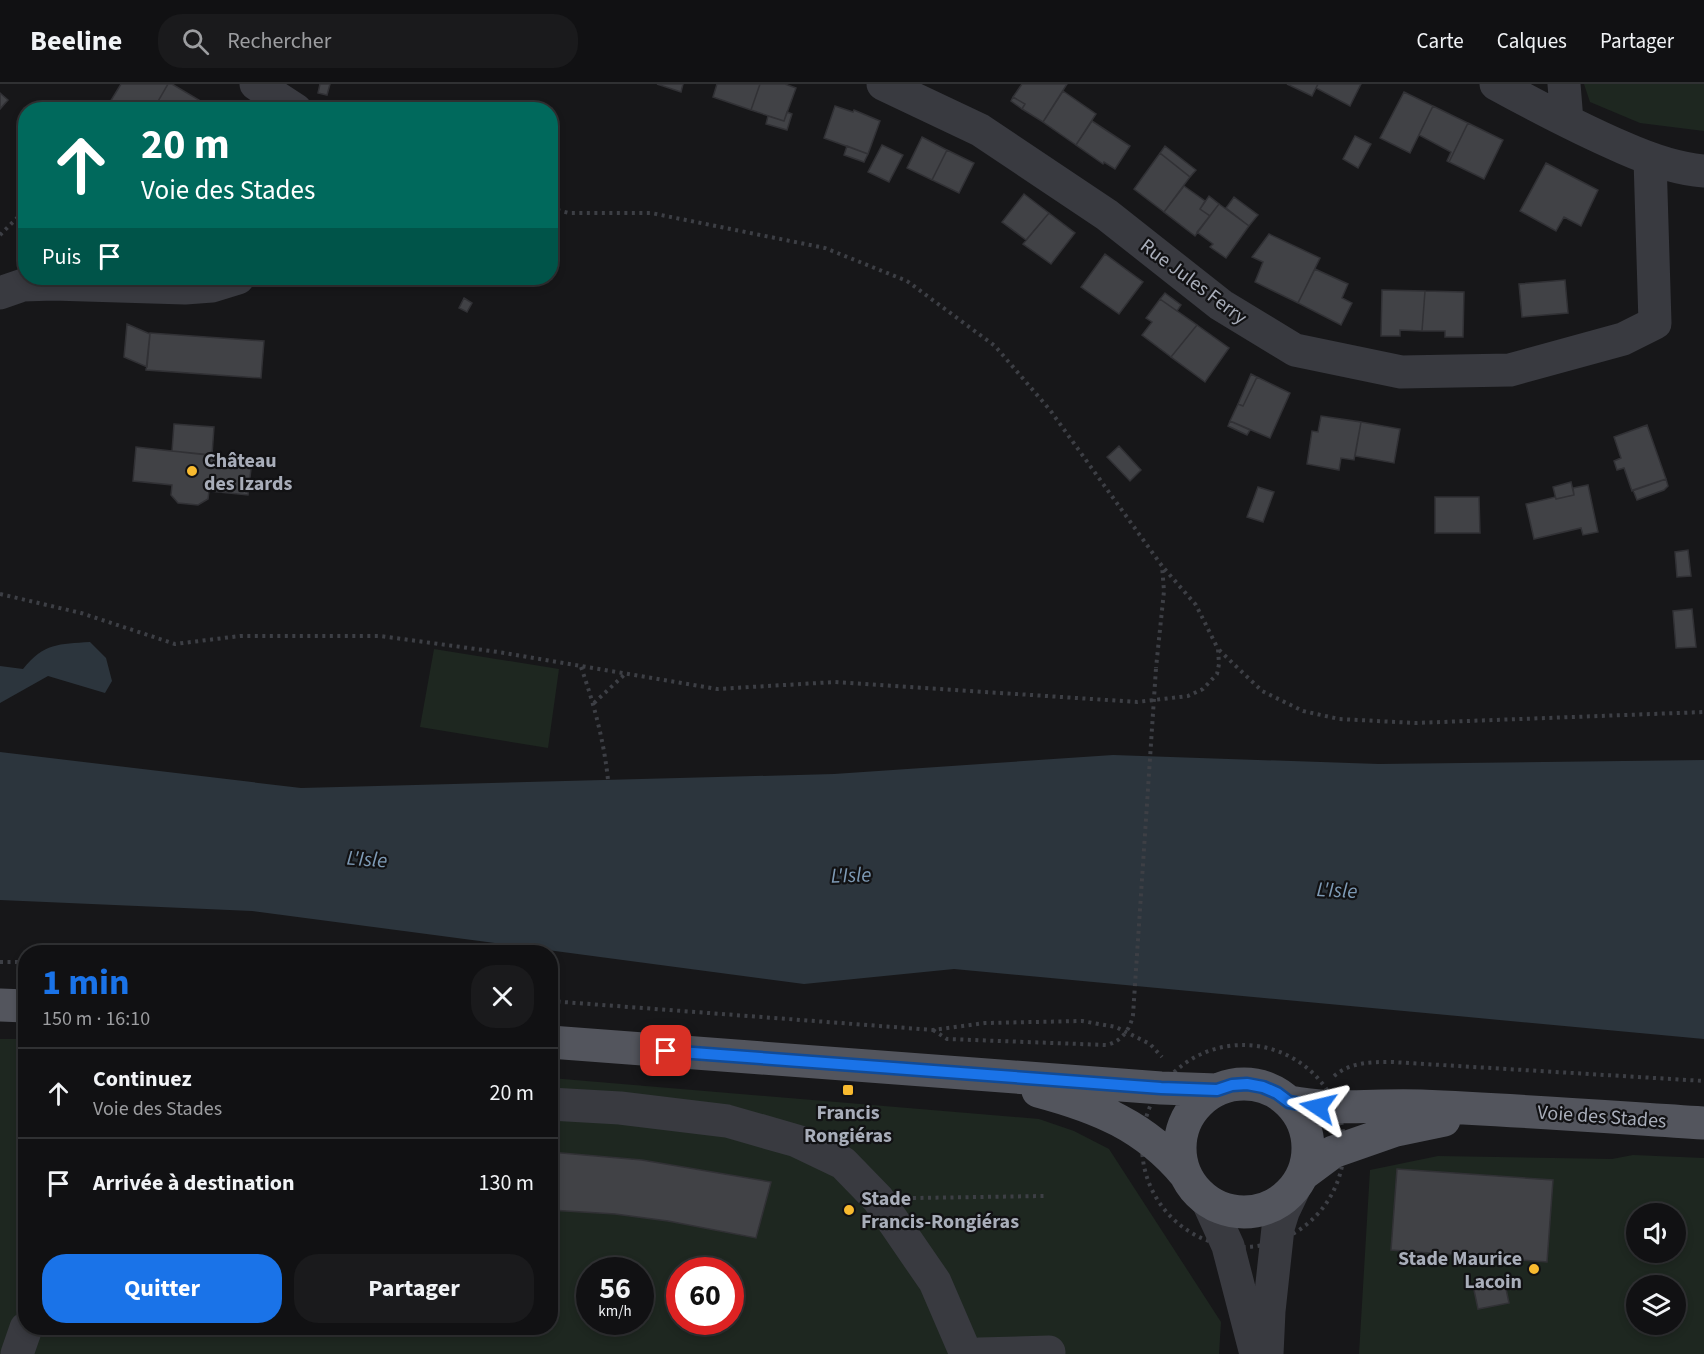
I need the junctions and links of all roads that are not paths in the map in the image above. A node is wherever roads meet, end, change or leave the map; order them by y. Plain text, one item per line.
1 (256, 84) edge
2 (883, 84) edge
3 (1496, 84) edge
4 (1564, 84) edge
5 (284, 102) edge
6 (1567, 122) junction
7 (1650, 159) junction
8 (1704, 171) edge
9 (23, 285) edge
10 (86, 285) edge
11 (215, 285) edge
12 (0, 293) edge
13 (0, 1005) edge
14 (18, 1006) edge
15 (558, 1043) edge
16 (958, 1072) junction
17 (1217, 1090) junction
18 (1289, 1102) junction
19 (558, 1104) edge
20 (1499, 1110) junction
21 (1704, 1123) edge
22 (1185, 1174) junction
23 (1298, 1182) junction
24 (1208, 1202) junction
25 (24, 1335) edge
26 (1049, 1352) dead end
27 (17, 1354) edge
28 (966, 1354) edge
29 (980, 1354) edge
30 (1256, 1354) edge
31 (1268, 1354) edge

1 - 5 street
2 - 7 street, Rue Jules Ferry
3 - 6 street
4 - 6 street
6 - 7 street
7 - 8 street
9 - 12 street
10 - 11 street
13 - 14 main road
15 - 16 main road
16 - 17 main road
16 - 22 main road
17 - 18 main road
17 - 22 main road
18 - 20 main road, Voie des Stades
18 - 23 main road
19 - 28 street
20 - 21 main road, Voie des Stades
20 - 23 main road, Voie des Stades
22 - 24 main road
23 - 24 main road
23 - 31 street
24 - 30 street
25 - 27 street
26 - 29 street

